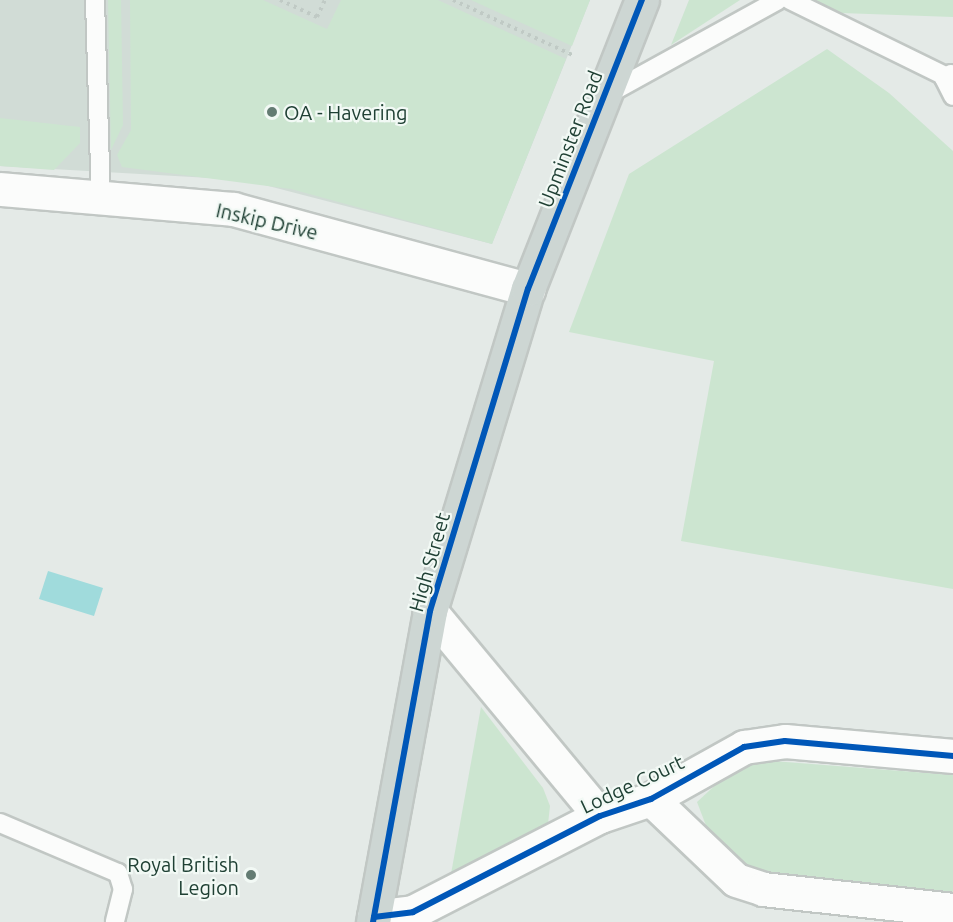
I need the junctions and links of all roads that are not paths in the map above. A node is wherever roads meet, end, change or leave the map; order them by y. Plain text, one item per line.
1 (95, 0) edge
2 (642, 0) edge
3 (778, 0) edge
4 (790, 0) edge
5 (950, 77) edge
6 (609, 85) junction
7 (953, 96) edge
8 (0, 189) edge
9 (101, 197) junction
10 (528, 289) junction
11 (430, 611) junction
12 (953, 756) edge
13 (651, 798) junction
14 (600, 816) junction
15 (0, 823) edge
16 (953, 910) edge
17 (374, 920) edge
18 (115, 922) edge

1 - 9 lane
2 - 6 main road, Upminster Road
3 - 6 lane
4 - 5 lane
5 - 7 lane
6 - 10 main road, Upminster Road
8 - 9 street, Inskip Drive
9 - 10 street, Inskip Drive
10 - 11 main road, High Street
11 - 14 street
11 - 17 main road, High Street
12 - 13 street, Lodge Court
13 - 14 street, Lodge Court
13 - 16 street, Lodge Court
14 - 17 street, Lodge Court
15 - 18 lane

